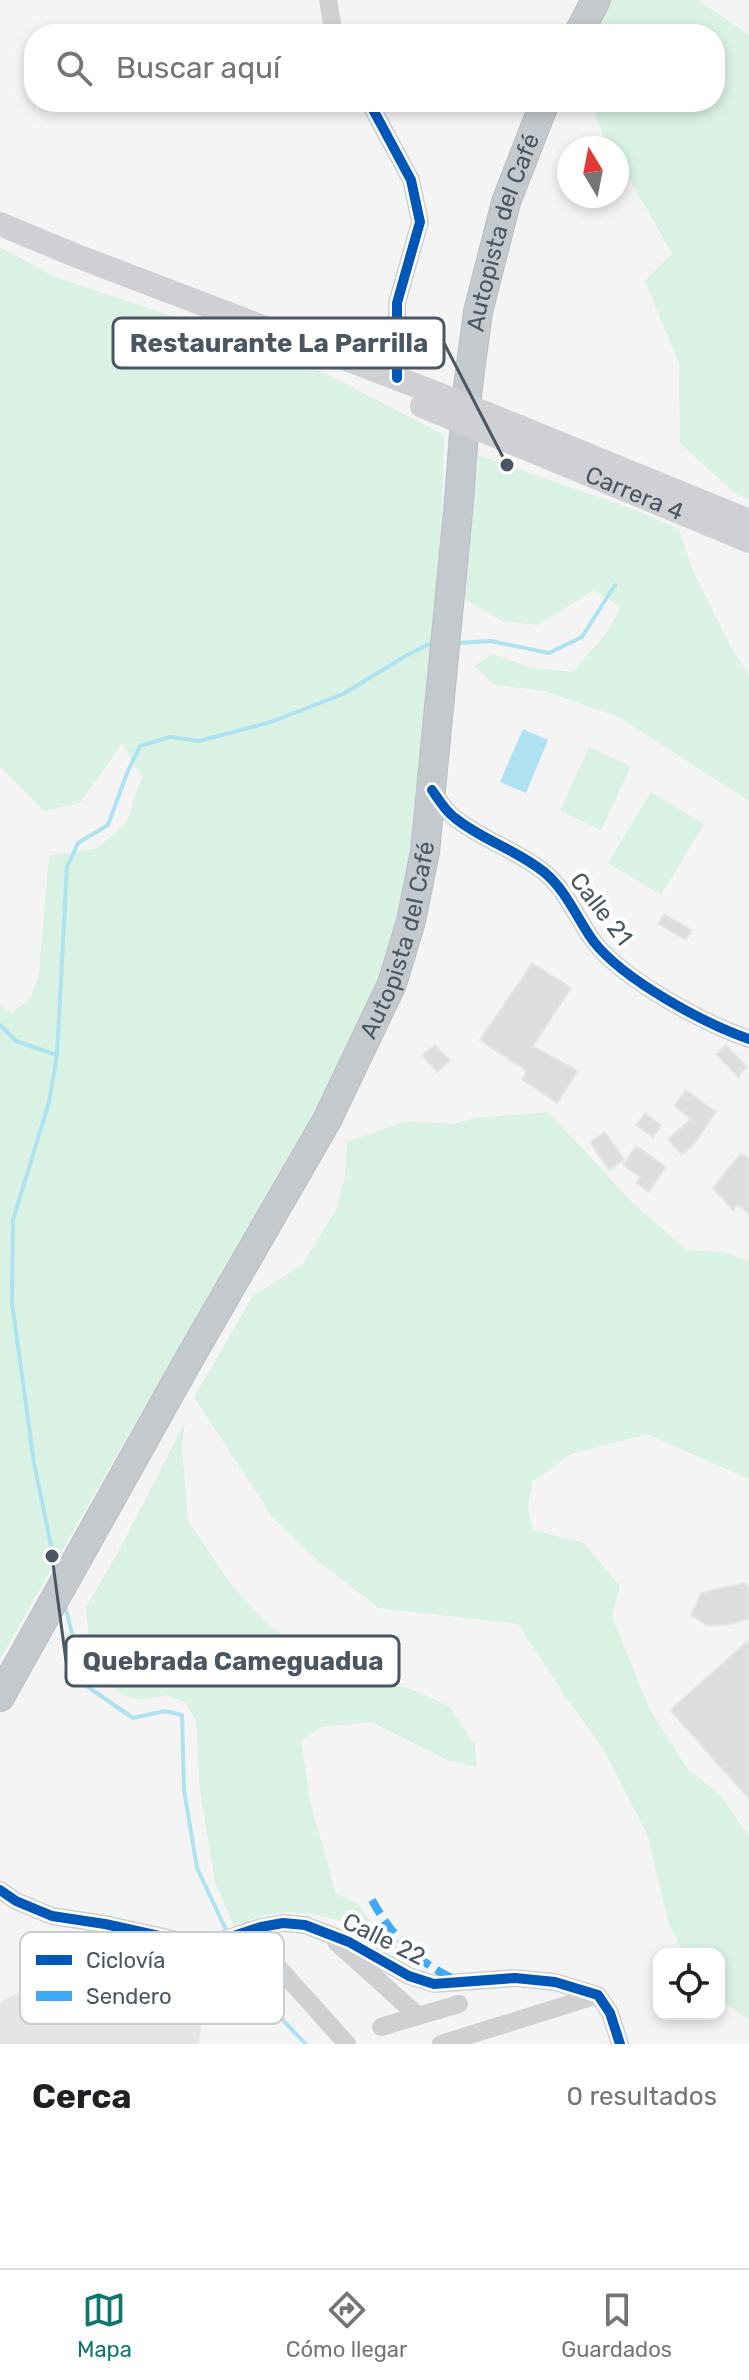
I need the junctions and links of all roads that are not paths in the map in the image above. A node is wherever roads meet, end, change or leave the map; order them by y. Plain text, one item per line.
1 (328, 0) edge
2 (596, 0) edge
3 (332, 24) edge
4 (583, 24) edge
5 (374, 112) edge
6 (541, 112) edge
7 (0, 224) edge
8 (311, 345) junction
9 (397, 378) junction
10 (426, 399) junction
11 (520, 437) junction
12 (749, 521) edge
13 (749, 541) edge
14 (432, 790) junction
15 (474, 830) junction
16 (426, 843) junction
17 (749, 1039) edge
18 (0, 1697) edge
19 (0, 1890) edge
20 (245, 1931) edge
21 (141, 1932) edge
22 (328, 1934) junction
23 (284, 1974) edge
24 (598, 1995) junction
25 (459, 2004) dead end
26 (417, 2015) junction
27 (381, 2027) dead end
28 (347, 2044) edge
29 (441, 2044) edge
30 (620, 2044) edge

1 - 3 street
2 - 4 highway
5 - 9 street
6 - 14 highway, Autopista del Café
7 - 8 main road
8 - 9 main road
8 - 10 main road
9 - 10 main road
10 - 11 main road, bridge
11 - 12 main road, Carrera 4
11 - 13 main road, Carrera 4
14 - 15 street, Calle 21
14 - 16 highway, Autopista del Café
15 - 16 street
15 - 17 street, Calle 21
16 - 18 highway, Autopista del Café
19 - 21 street, Calle 22
20 - 22 street, Calle 22
22 - 24 street, Calle 22
22 - 26 street
23 - 28 street
24 - 29 street
24 - 30 street
25 - 26 street
26 - 27 street

